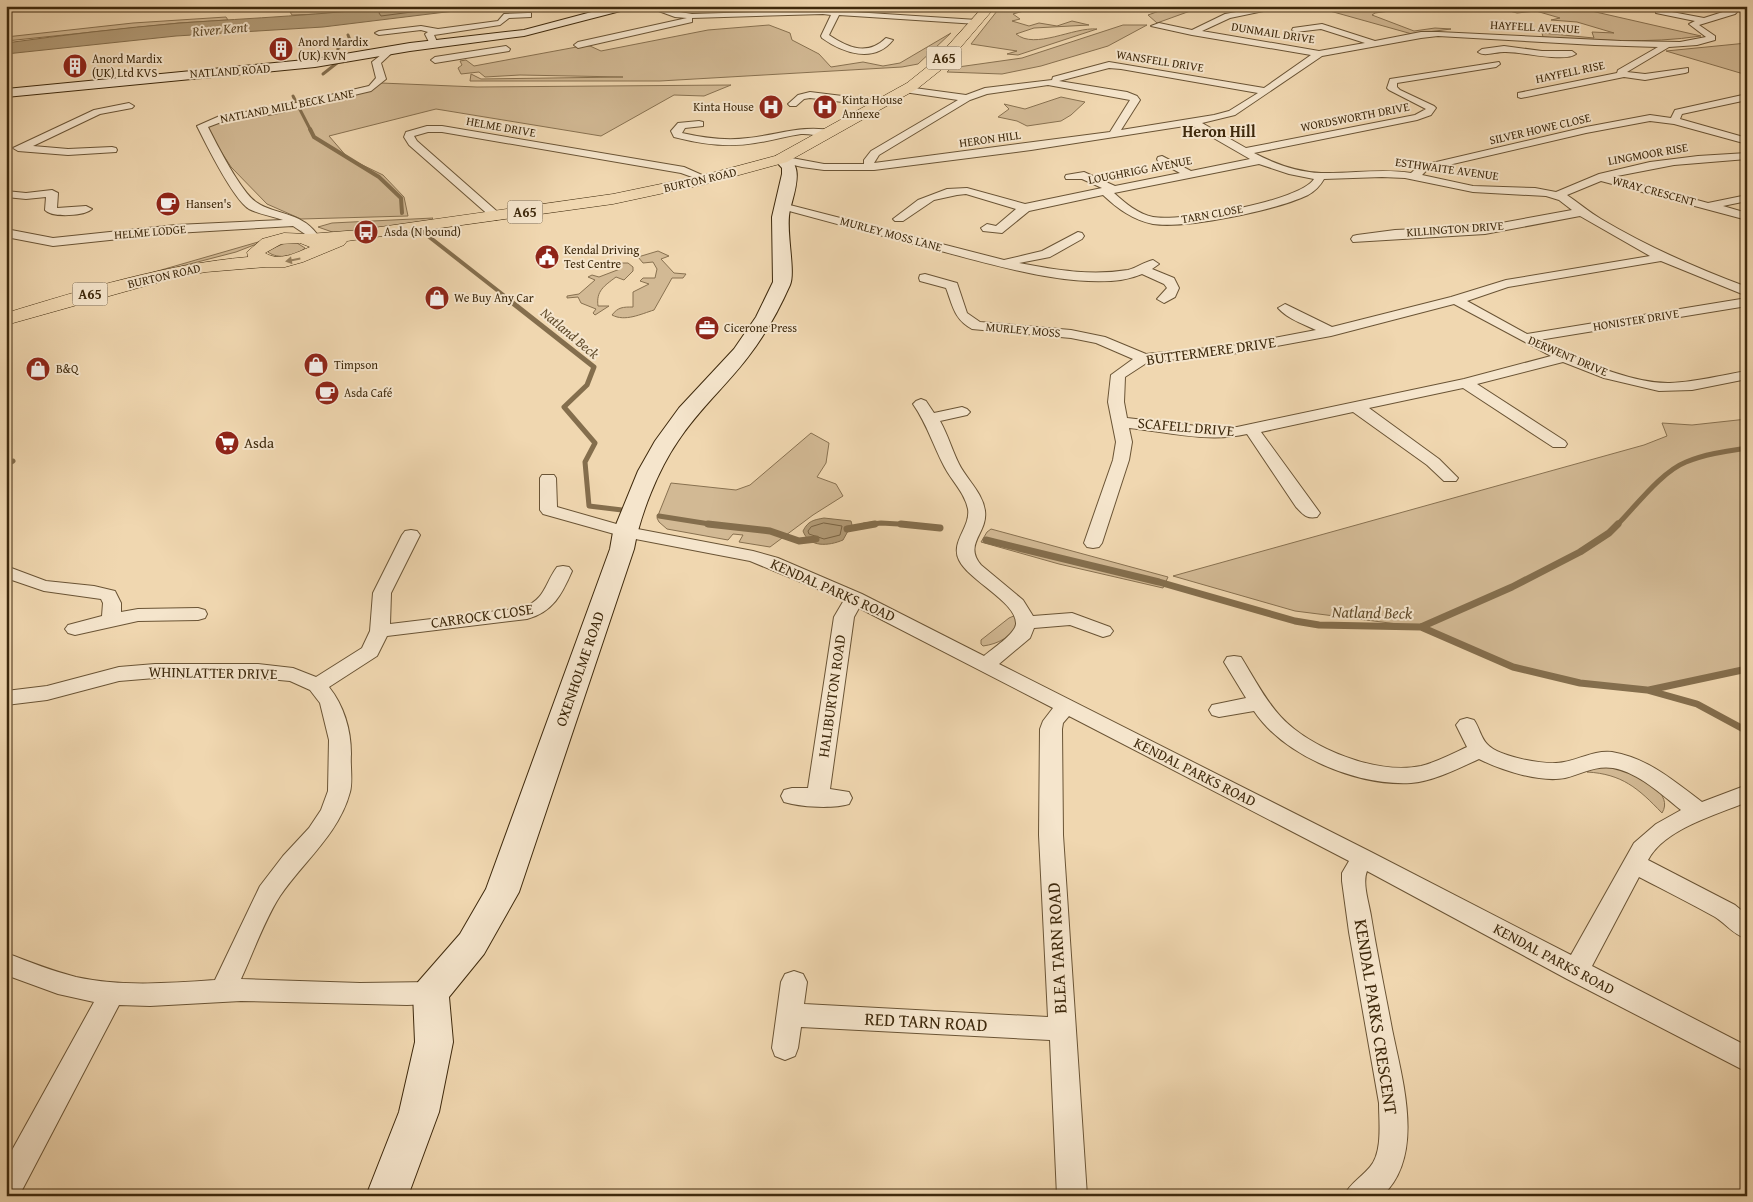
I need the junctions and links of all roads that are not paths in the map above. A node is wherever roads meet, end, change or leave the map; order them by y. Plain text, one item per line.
1 (628, 6) edge
2 (649, 6) edge
3 (990, 6) edge
4 (1283, 6) edge
5 (1734, 8) edge
6 (768, 10) edge
7 (1656, 10) dead end
8 (1747, 11) edge
9 (836, 13) junction
10 (528, 15) dead end
11 (702, 17) junction
12 (1703, 20) junction
13 (978, 22) junction
14 (1338, 23) dead end
15 (1159, 25) dead end
16 (1322, 26) junction
17 (438, 30) junction
18 (1296, 30) dead end
19 (1699, 30) junction
20 (1716, 30) dead end
21 (379, 33) dead end
22 (1193, 33) junction
23 (889, 40) dead end
24 (1181, 40) dead end
25 (460, 41) junction
26 (1374, 44) junction
27 (1666, 44) junction
28 (578, 45) dead end
29 (506, 49) dead end
30 (391, 50) junction
31 (1482, 52) dead end
32 (1583, 53) dead end
33 (1319, 54) junction
34 (1628, 55) dead end
35 (465, 56) junction
36 (435, 57) junction
37 (1642, 58) junction
38 (1496, 64) dead end
39 (1685, 70) dead end
40 (1624, 74) junction
41 (1054, 82) junction
42 (907, 90) junction
43 (1265, 91) junction
44 (6, 93) edge
45 (1520, 95) dead end
46 (1747, 97) edge
47 (967, 98) junction
48 (793, 104) dead end
49 (883, 104) junction
50 (128, 106) dead end
51 (1675, 121) junction
52 (1192, 122) junction
53 (699, 124) dead end
54 (830, 133) junction
55 (1114, 134) junction
56 (1745, 139) edge
57 (6, 144) edge
58 (18, 148) junction
59 (112, 150) dead end
60 (1246, 150) junction
61 (1747, 156) edge
62 (781, 159) junction
63 (1162, 160) dead end
64 (1261, 160) junction
65 (869, 166) junction
66 (1189, 174) junction
67 (1414, 176) junction
68 (1070, 177) dead end
69 (1320, 177) junction
70 (1600, 177) junction
71 (706, 179) junction
72 (1109, 186) junction
73 (6, 194) edge
74 (1558, 195) junction
75 (1747, 198) edge
76 (782, 206) junction
77 (1708, 206) junction
78 (1025, 208) junction
79 (86, 209) dead end
80 (1582, 212) junction
81 (496, 216) junction
82 (900, 216) dead end
83 (1747, 217) edge
84 (992, 231) dead end
85 (6, 232) edge
86 (306, 235) junction
87 (1078, 236) dead end
88 (1357, 238) dead end
89 (266, 250) junction
90 (1663, 257) junction
91 (1001, 263) junction
92 (926, 278) dead end
93 (1747, 279) edge
94 (1722, 282) junction
95 (1747, 292) edge
96 (1164, 299) dead end
97 (1456, 300) junction
98 (1747, 302) edge
99 (1285, 308) dead end
100 (6, 319) edge
101 (1331, 332) junction
102 (1525, 338) junction
103 (1144, 358) junction
104 (1565, 358) junction
105 (1747, 375) edge
106 (1465, 383) junction
107 (1357, 407) junction
108 (925, 411) joint
109 (962, 412) dead end
110 (1121, 422) junction
111 (1252, 430) junction
112 (1559, 444) dead end
113 (548, 478) dead end
114 (1450, 478) dead end
115 (1311, 513) dead end
116 (626, 532) junction
117 (411, 535) dead end
118 (1093, 543) dead end
119 (6, 571) edge
120 (563, 571) dead end
121 (854, 598) junction
122 (198, 614) dead end
123 (112, 620) junction
124 (1027, 622) junction
125 (76, 629) dead end
126 (380, 631) junction
127 (1103, 631) dead end
128 (1234, 662) dead end
129 (986, 664) junction
130 (317, 686) junction
131 (6, 698) edge
132 (1260, 703) junction
133 (1066, 706) junction
134 (1219, 710) dead end
135 (1467, 725) dead end
136 (1480, 750) junction
137 (1747, 793) edge
138 (792, 796) dead end
139 (818, 797) junction
140 (841, 798) dead end
141 (1700, 812) junction
142 (1363, 858) junction
143 (1634, 864) junction
144 (1747, 929) edge
145 (6, 964) edge
146 (1576, 971) junction
147 (794, 982) dead end
148 (223, 990) junction
149 (431, 993) junction
150 (112, 994) junction
151 (790, 1015) junction
152 (1061, 1029) junction
153 (785, 1048) dead end
154 (1747, 1060) edge
155 (6, 1190) edge
156 (387, 1196) edge
157 (1072, 1196) edge
158 (1359, 1196) edge

1 - 25 main road, NATLAND ROAD
2 - 11 street
3 - 13 main road, BURTON ROAD / A65
4 - 22 street, DUNMAIL DRIVE
5 - 8 street
5 - 12 street
6 - 9 street
6 - 11 street
7 - 12 street
9 - 13 street
9 - 23 street
10 - 17 street
11 - 28 street
12 - 19 street
13 - 42 main road, BURTON ROAD / A65
14 - 16 street, HAYFELL AVENUE
15 - 22 street, DUNMAIL DRIVE
16 - 18 street, HAYFELL AVENUE
16 - 26 street, HAYFELL AVENUE
17 - 21 street
17 - 36 street
19 - 20 street
19 - 27 street, HAYFELL AVENUE
22 - 24 street
22 - 33 street, DUNMAIL DRIVE
25 - 35 street
25 - 36 main road, NATLAND ROAD
26 - 27 street, HAYFELL AVENUE
26 - 33 street, HAYFELL AVENUE
27 - 37 street, HAYFELL RISE
29 - 35 street
30 - 36 main road, NATLAND ROAD
30 - 44 main road, NATLAND ROAD
30 - 86 street, NATLAND MILL BECK LANE
31 - 32 street
33 - 43 street, HAYFELL AVENUE
34 - 37 street
35 - 36 street
37 - 40 street, HAYFELL RISE
38 - 60 street, WORDSWORTH DRIVE
39 - 40 street, HAYFELL RISE
40 - 45 street, HAYFELL RISE
41 - 43 street, WANSFELL DRIVE
41 - 47 street
41 - 55 street
42 - 47 street
42 - 49 main road, BURTON ROAD / A65
43 - 52 street, HAYFELL AVENUE
46 - 51 street
47 - 65 street
48 - 49 street
49 - 54 main road, BURTON ROAD / A65
50 - 58 street
51 - 56 street, SILVER HOWE CLOSE
51 - 67 street, SILVER HOWE CLOSE
52 - 55 street, HERON HILL
52 - 60 street, ESTHWAITE AVENUE
53 - 54 street
54 - 62 main road, BURTON ROAD / A65
55 - 65 street, HERON HILL
57 - 58 street
58 - 59 street
60 - 64 street, ESTHWAITE AVENUE
61 - 70 street, LINGMOOR RISE
62 - 65 street, HERON HILL
62 - 71 main road, BURTON ROAD / A65
62 - 76 main road, OXENHOLME ROAD
63 - 66 street
64 - 66 street, LOUGHRIGG AVENUE
64 - 69 street, ESTHWAITE AVENUE
66 - 72 street, LOUGHRIGG AVENUE
67 - 69 street, ESTHWAITE AVENUE
67 - 74 street, ESTHWAITE AVENUE
68 - 72 street, TARN CLOSE
69 - 72 street, TARN CLOSE
70 - 74 street, LINGMOOR RISE
70 - 77 street, WRAY CRESCENT
71 - 81 main road, BURTON ROAD / A65
71 - 81 street, HELME DRIVE
72 - 78 street, LOUGHRIGG AVENUE
73 - 79 street
74 - 80 street, ESTHWAITE AVENUE
75 - 77 street, WRAY CRESCENT
76 - 91 street, MURLEY MOSS LANE
76 - 116 main road, OXENHOLME ROAD
77 - 83 street, WRAY CRESCENT
78 - 82 street
78 - 84 street
80 - 88 street, KILLINGTON DRIVE
80 - 90 street, ESTHWAITE AVENUE
81 - 86 main road, BURTON ROAD / A65
85 - 86 street, HELME LODGE
86 - 89 street
86 - 89 main road, A65
87 - 91 street, MURLEY MOSS LANE
89 - 100 main road, BURTON ROAD / A65
90 - 94 street, ESTHWAITE AVENUE
90 - 97 street, BUTTERMERE DRIVE
91 - 96 street, MURLEY MOSS LANE
92 - 103 street, MURLEY MOSS
93 - 94 street
94 - 95 street, ESTHWAITE AVENUE
97 - 101 street, BUTTERMERE DRIVE
97 - 102 street, DERWENT DRIVE
98 - 102 street, HONISTER DRIVE
99 - 101 street
101 - 103 street, BUTTERMERE DRIVE
102 - 104 street, DERWENT DRIVE
103 - 110 street, BUTTERMERE DRIVE
104 - 105 street, DERWENT DRIVE
104 - 106 street, SCAFELL DRIVE
106 - 107 street, SCAFELL DRIVE
106 - 112 street
107 - 111 street, SCAFELL DRIVE
107 - 114 street
108 - 109 street
108 - 124 street
110 - 111 street, SCAFELL DRIVE
110 - 118 street, BUTTERMERE DRIVE
111 - 115 street, SCAFELL DRIVE
113 - 116 street, KENDAL PARKS ROAD
116 - 121 street, KENDAL PARKS ROAD
116 - 149 main road, OXENHOLME ROAD
117 - 126 street
119 - 123 street
120 - 126 street, CARROCK CLOSE
121 - 129 street, KENDAL PARKS ROAD
121 - 139 street, HALIBURTON ROAD
122 - 123 street
123 - 125 street
124 - 127 street
124 - 129 street
126 - 130 street
128 - 132 street
129 - 133 street, KENDAL PARKS ROAD
130 - 131 street, WHINLATTER DRIVE
130 - 148 street, WHINLATTER DRIVE
132 - 134 street
132 - 136 street
133 - 142 street, KENDAL PARKS ROAD
133 - 152 street, BLEA TARN ROAD
135 - 136 street
136 - 141 street
137 - 141 street
138 - 139 street
139 - 140 street
141 - 143 street
142 - 146 street, KENDAL PARKS ROAD
142 - 158 street, KENDAL PARKS CRESCENT
143 - 144 street
143 - 146 street
145 - 150 street
146 - 154 street, KENDAL PARKS ROAD
147 - 151 street
148 - 149 street
148 - 150 street
149 - 156 main road
150 - 155 street
151 - 152 street, RED TARN ROAD
151 - 153 street
152 - 157 street, BLEA TARN ROAD

